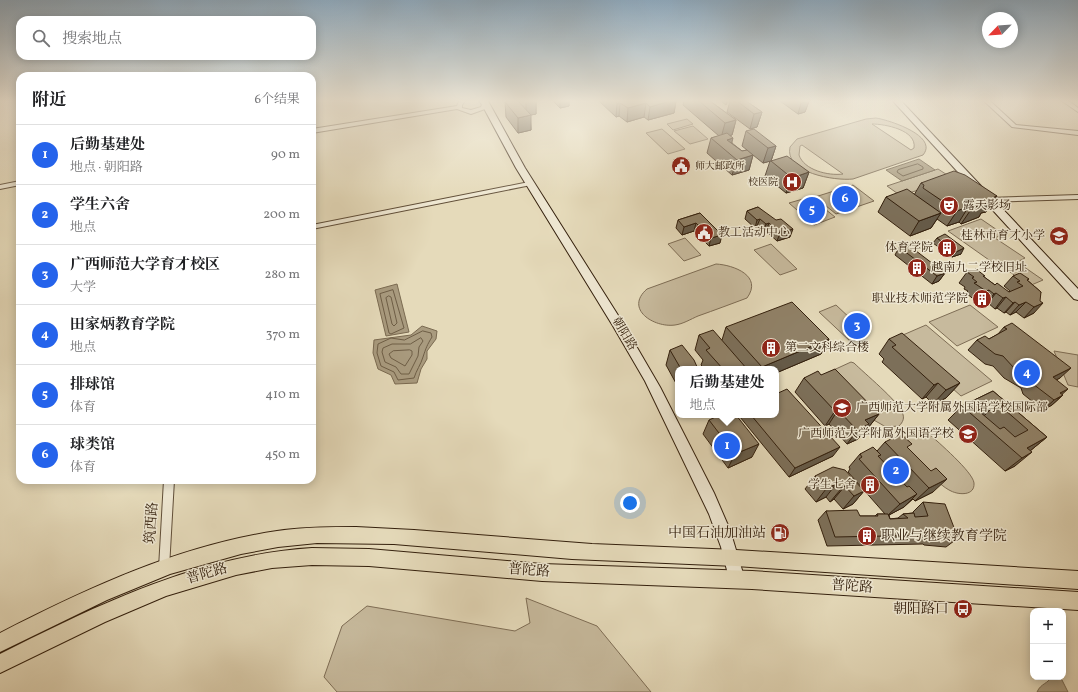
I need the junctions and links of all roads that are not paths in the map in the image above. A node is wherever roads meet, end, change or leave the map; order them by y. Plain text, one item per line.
1 (501, 133) edge
2 (927, 133) edge
3 (16, 184) edge
4 (529, 184) junction
5 (0, 187) edge
6 (1078, 197) edge
7 (988, 200) junction
8 (316, 227) edge
9 (1078, 296) edge
10 (169, 484) edge
11 (733, 558) junction
12 (164, 568) junction
13 (737, 580) junction
14 (1078, 580) edge
15 (1078, 601) edge
16 (0, 643) edge
17 (0, 664) edge

1 - 4 street, 朝阳路
2 - 7 street
3 - 5 street
4 - 8 street
4 - 11 street, 朝阳路
6 - 7 street
7 - 9 street
10 - 12 street, 筑西路
11 - 12 main road, 普陀路
11 - 13 street, 朝阳路
11 - 14 main road, 普陀路
12 - 16 main road, 普陀路
13 - 15 main road, 普陀路
13 - 17 main road, 普陀路

